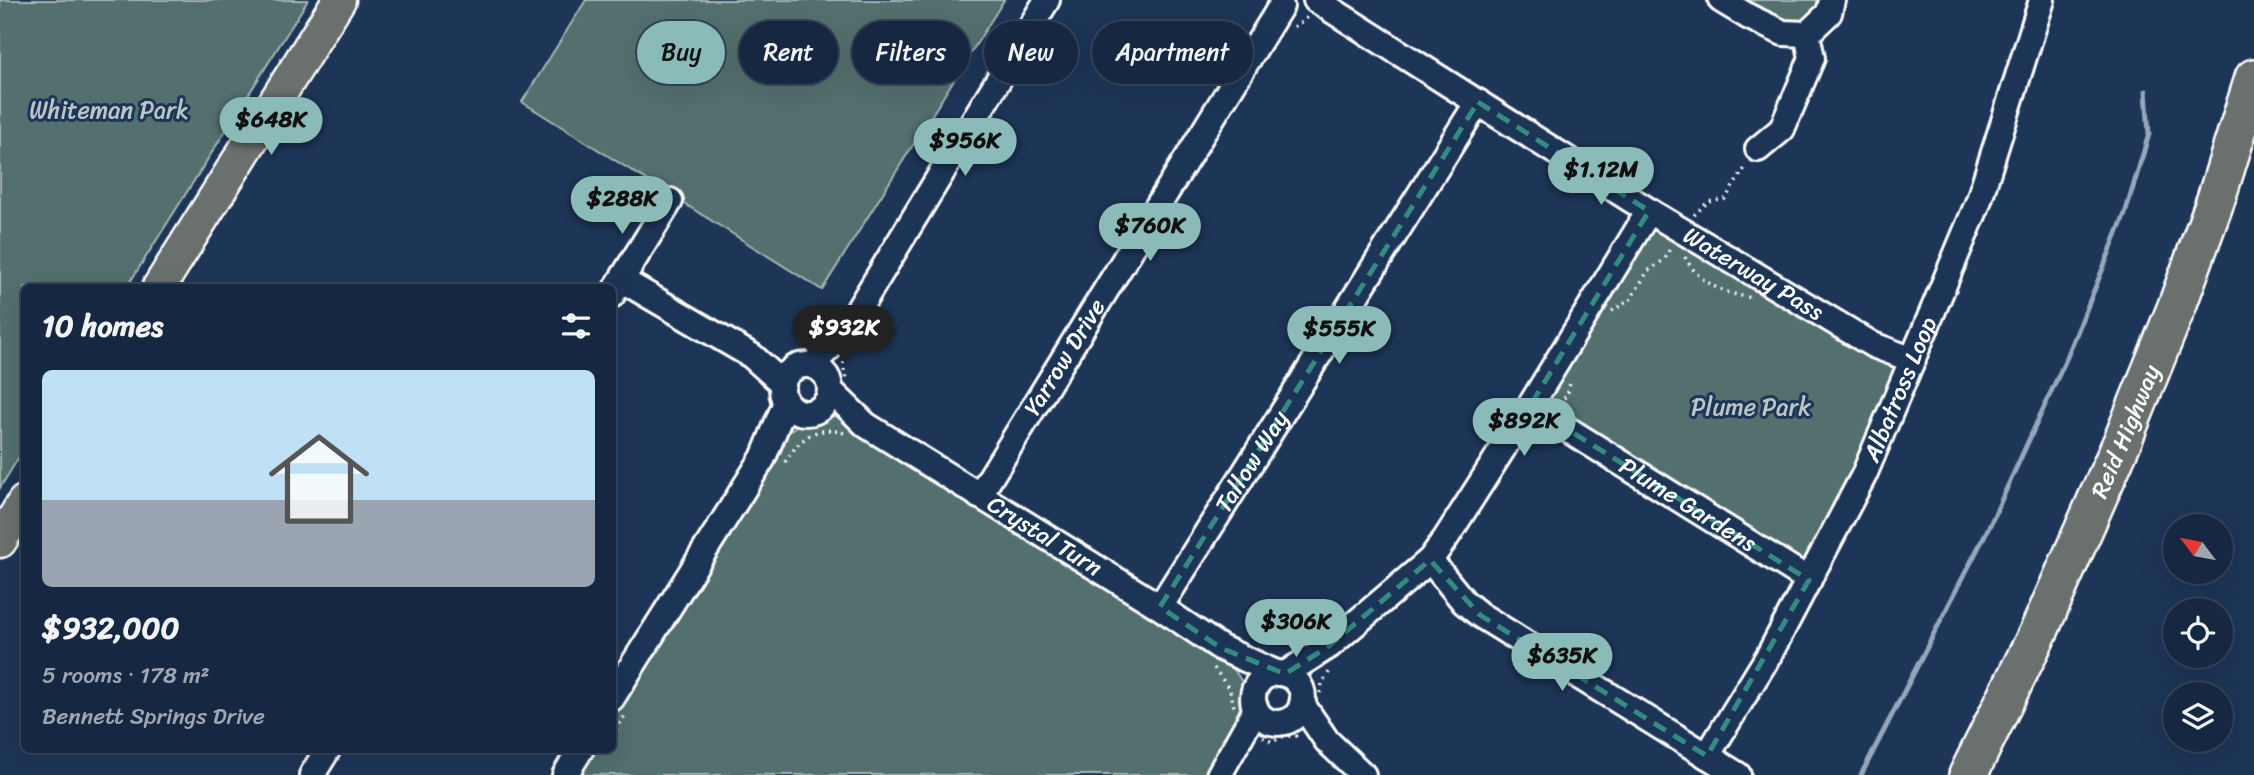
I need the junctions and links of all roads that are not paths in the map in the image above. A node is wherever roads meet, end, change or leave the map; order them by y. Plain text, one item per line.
1 (339, 0) edge
2 (1047, 0) edge
3 (1310, 0) edge
4 (1316, 0) edge
5 (1721, 0) edge
6 (1832, 0) edge
7 (2042, 0) edge
8 (1278, 3) edge
9 (1807, 34) junction
10 (2254, 78) edge
11 (1478, 102) junction
12 (1758, 149) road end
13 (2254, 155) edge
14 (670, 201) dead end
15 (1649, 211) junction
16 (161, 284) edge
17 (617, 288) edge
18 (844, 333) junction
19 (1913, 360) junction
20 (794, 380) junction
21 (822, 399) junction
22 (1530, 406) junction
23 (771, 465) junction
24 (979, 496) junction
25 (21, 507) edge
26 (0, 541) edge
27 (1430, 560) junction
28 (1809, 580) junction
29 (1160, 607) junction
30 (1329, 646) junction
31 (1215, 656) junction
32 (1280, 673) junction
33 (620, 706) edge
34 (1273, 709) junction
35 (326, 753) edge
36 (579, 753) edge
37 (1707, 756) junction
38 (1225, 766) edge
39 (312, 775) edge
40 (565, 775) edge
41 (1363, 775) edge
42 (1738, 775) edge
43 (1968, 775) edge
44 (1991, 775) edge

1 - 16 main road
2 - 18 street
3 - 8 street
4 - 11 street, Waterway Pass
5 - 9 street
6 - 9 street
7 - 19 street, Albatross Loop
8 - 24 street, Yarrow Drive
9 - 12 street
10 - 43 highway, Reid Highway
11 - 15 street, Waterway Pass
11 - 29 street, Tallow Way
13 - 44 highway, Reid Highway
14 - 17 street
15 - 19 street, Waterway Pass
15 - 22 street
17 - 20 street
18 - 20 street
18 - 21 street
19 - 28 street, Albatross Loop
20 - 21 street, Crystal Turn
20 - 21 street
20 - 23 street
21 - 23 street
21 - 24 street, Crystal Turn
22 - 27 street
22 - 28 street, Plume Gardens
23 - 33 street
24 - 29 street, Crystal Turn
25 - 26 main road
27 - 30 street
27 - 37 street
28 - 37 street, Albatross Loop
29 - 31 street, Crystal Turn
30 - 32 street
30 - 34 street
31 - 32 street, Crystal Turn
31 - 34 street
32 - 34 street
32 - 34 street
34 - 38 street
34 - 41 street
35 - 39 street
36 - 40 street
37 - 42 street

